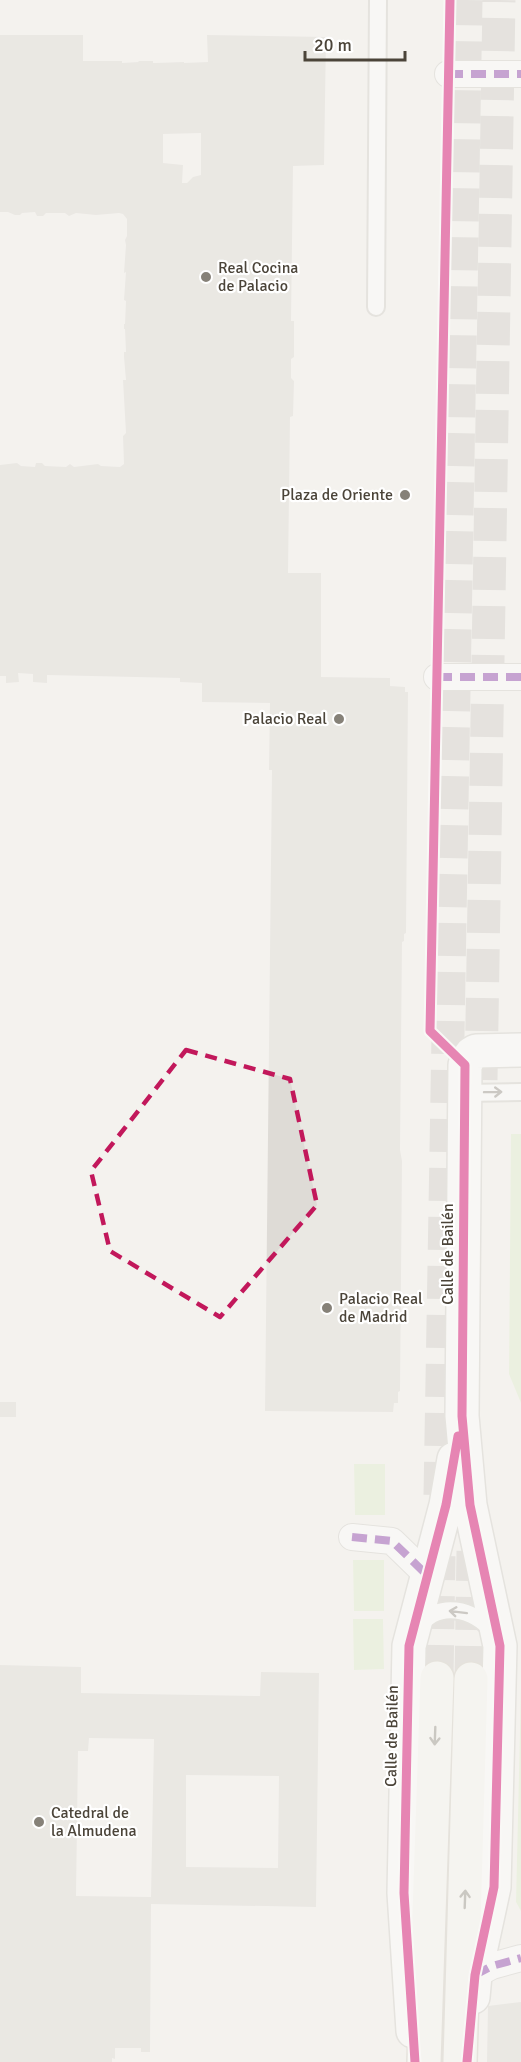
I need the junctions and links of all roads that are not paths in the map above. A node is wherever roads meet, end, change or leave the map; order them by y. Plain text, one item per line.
1 (378, 0) edge
2 (448, 74) dead end
3 (521, 74) edge
4 (376, 307) dead end
5 (437, 677) dead end
6 (521, 677) edge
7 (521, 1050) edge
8 (521, 1092) edge
9 (464, 1093) junction
10 (462, 1416) junction
11 (352, 1537) dead end
12 (427, 1575) junction
13 (409, 1646) junction
14 (500, 1646) junction
15 (437, 1678) tunnel mouth
16 (471, 1679) tunnel mouth
17 (521, 1958) edge
18 (475, 1976) junction
19 (415, 2062) edge
20 (424, 2062) edge
21 (460, 2062) edge
22 (467, 2062) edge

1 - 4 lane
2 - 3 street
5 - 6 street
7 - 9 street, Calle de Bailén
9 -> 8 lane
9 - 10 street, Calle de Bailén
10 - 12 street, Calle de Bailén
10 - 14 street, Calle de Bailén
11 - 12 street
12 - 13 street, Calle de Bailén
14 -> 13 lane
13 - 19 street, Calle de Bailén
14 - 18 street, Calle de Bailén
15 -> 20 main road
21 -> 16 main road
17 - 18 street
18 - 22 street, Calle de Bailén

